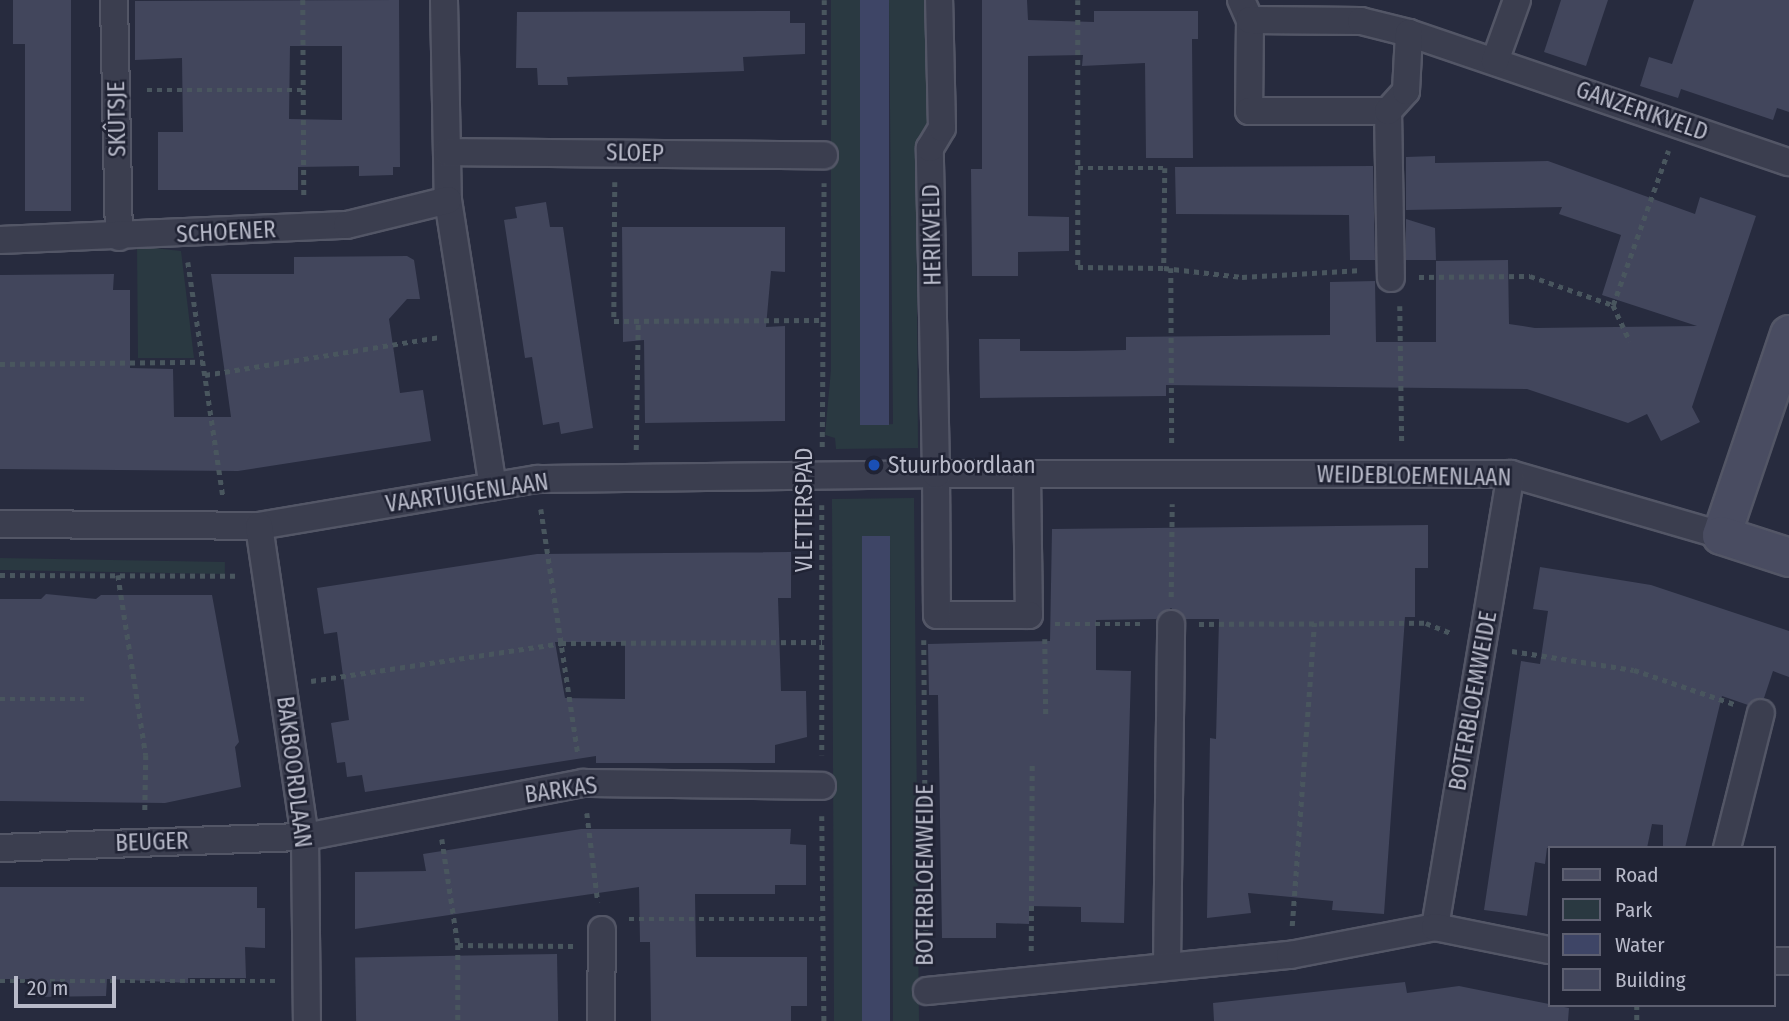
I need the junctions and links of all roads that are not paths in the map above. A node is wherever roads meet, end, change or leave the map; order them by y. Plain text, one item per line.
1 (114, 0) edge
2 (444, 0) edge
3 (939, 0) edge
4 (1517, 0) edge
5 (1245, 10) edge
6 (1409, 33) junction
7 (1495, 61) junction
8 (1388, 111) junction
9 (447, 152) junction
10 (824, 155) road end
11 (1789, 162) edge
12 (448, 200) junction
13 (119, 237) junction
14 (0, 240) edge
15 (1394, 275) road end
16 (1789, 334) edge
17 (936, 474) junction
18 (1511, 474) junction
19 (1027, 475) junction
20 (494, 486) junction
21 (0, 524) edge
22 (259, 526) junction
23 (1721, 535) junction
24 (1789, 558) edge
25 (1171, 624) road end
26 (1761, 713) road end
27 (822, 786) road end
28 (304, 837) junction
29 (1728, 846) edge
30 (0, 848) edge
31 (1435, 927) junction
32 (601, 932) road end
33 (1548, 950) edge
34 (1167, 965) junction
35 (927, 990) road end
36 (307, 1021) edge
37 (601, 1021) edge

1 - 13 street, SKÛTSJE
2 - 9 street
3 - 17 street, HERIKVELD
4 - 7 street
5 - 6 street, GANZERIKVELD
5 - 8 street, GANZERIKVELD
6 - 7 street, GANZERIKVELD
6 - 8 street
7 - 11 street, GANZERIKVELD
8 - 15 street
9 - 10 street, SLOEP
9 - 12 street
12 - 13 street, SCHOENER
12 - 20 street
13 - 14 street, SCHOENER
16 - 23 street
17 - 19 street, WEIDEBLOEMENLAAN
17 - 19 street
17 - 20 street, VAARTUIGENLAAN
18 - 19 street, WEIDEBLOEMENLAAN
18 - 23 street, WEIDEBLOEMENLAAN
18 - 31 street, BOTERBLOEMWEIDE
20 - 22 street, VAARTUIGENLAAN
21 - 22 street, VAARTUIGENLAAN
22 - 28 street, BAKBOORDLAAN
23 - 24 street, WEIDEBLOEMENLAAN
25 - 34 street
26 - 29 street
27 - 28 street, BARKAS
28 - 30 street, BEUGER
28 - 36 street, BAKBOORDLAAN
31 - 33 street, BOTERBLOEMWEIDE
31 - 34 street, BOTERBLOEMWEIDE
32 - 37 street
34 - 35 street, BOTERBLOEMWEIDE

